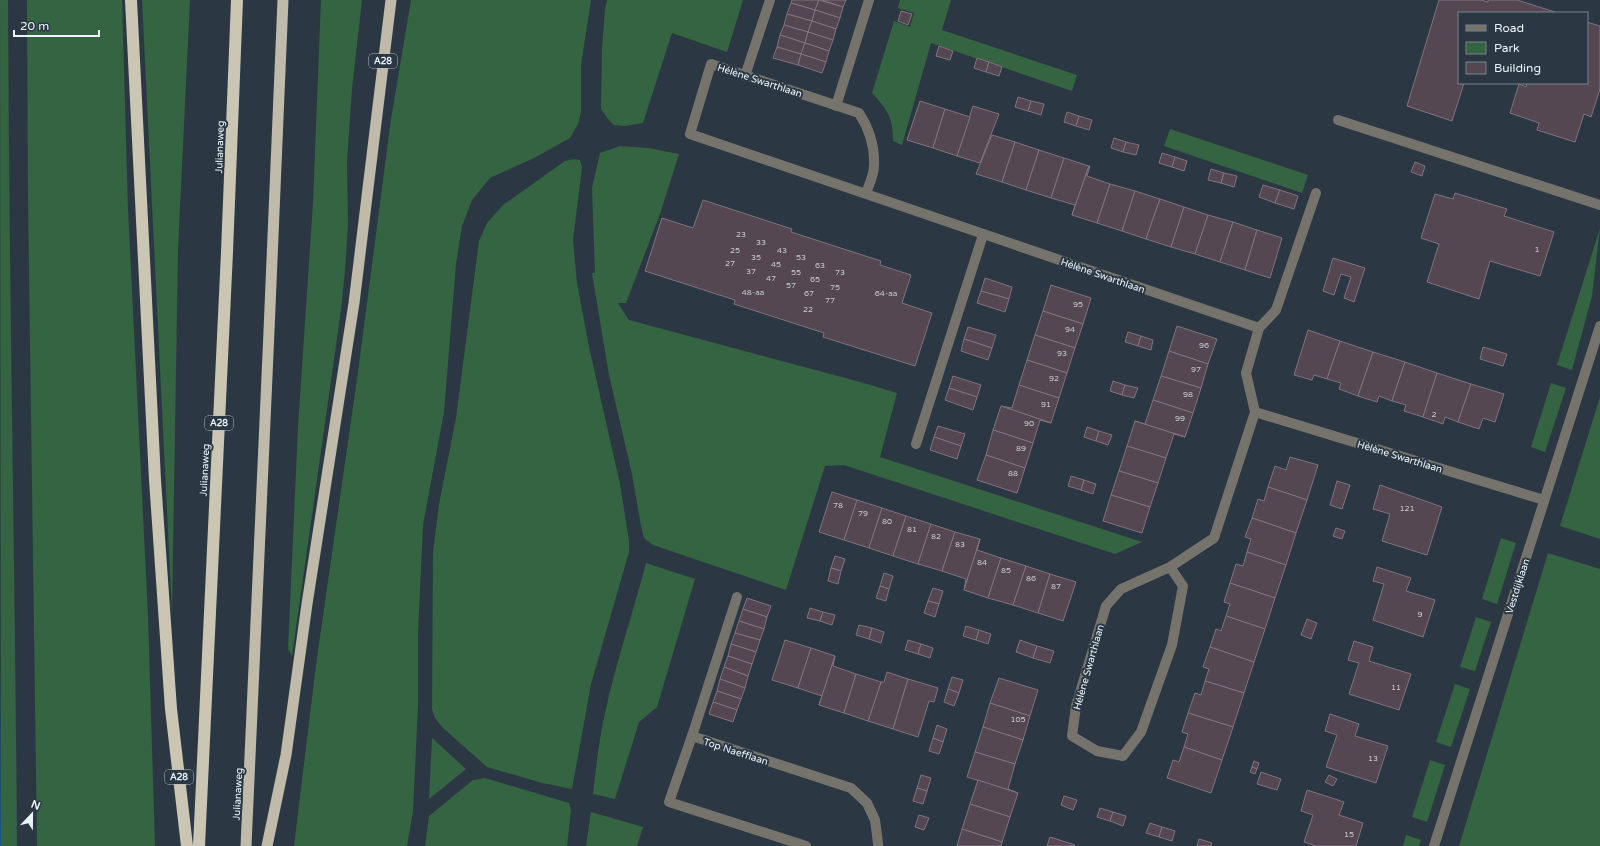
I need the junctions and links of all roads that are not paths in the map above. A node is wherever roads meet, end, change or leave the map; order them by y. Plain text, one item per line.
1 (131, 0) edge
2 (237, 0) edge
3 (283, 0) edge
4 (391, 0) edge
5 (770, 0) edge
6 (869, 0) edge
7 (745, 76) junction
8 (836, 106) junction
9 (1338, 120) dead end
10 (866, 193) junction
11 (1316, 193) dead end
12 (1600, 205) edge
13 (983, 235) junction
14 (1600, 326) edge
15 (1259, 328) junction
16 (1255, 412) junction
17 (916, 444) dead end
18 (1544, 500) junction
19 (1170, 567) junction
20 (737, 597) dead end
21 (692, 736) junction
22 (187, 846) edge
23 (199, 846) edge
24 (246, 846) edge
25 (267, 846) edge
26 (806, 846) edge
27 (878, 846) edge
28 (1434, 846) edge

1 - 22 highway, A28
2 - 23 highway, Julianaweg / A28
3 - 24 highway, Julianaweg
4 - 25 highway, A28
5 - 7 street
6 - 8 street
7 - 8 street, Hélène Swarthlaan
7 - 10 street, Hélène Swarthlaan
8 - 10 street, Hélène Swarthlaan
9 - 12 street
10 - 13 street, Hélène Swarthlaan
11 - 15 street
13 - 15 street, Hélène Swarthlaan
13 - 17 street
14 - 18 street, Vestdijklaan
15 - 16 street
16 - 18 street, Hélène Swarthlaan
16 - 19 street, Hélène Swarthlaan
18 - 28 street, Vestdijklaan
19 - 19 street, Hélène Swarthlaan
20 - 21 street
21 - 26 street, Top Naefflaan
21 - 27 street, Top Naefflaan

